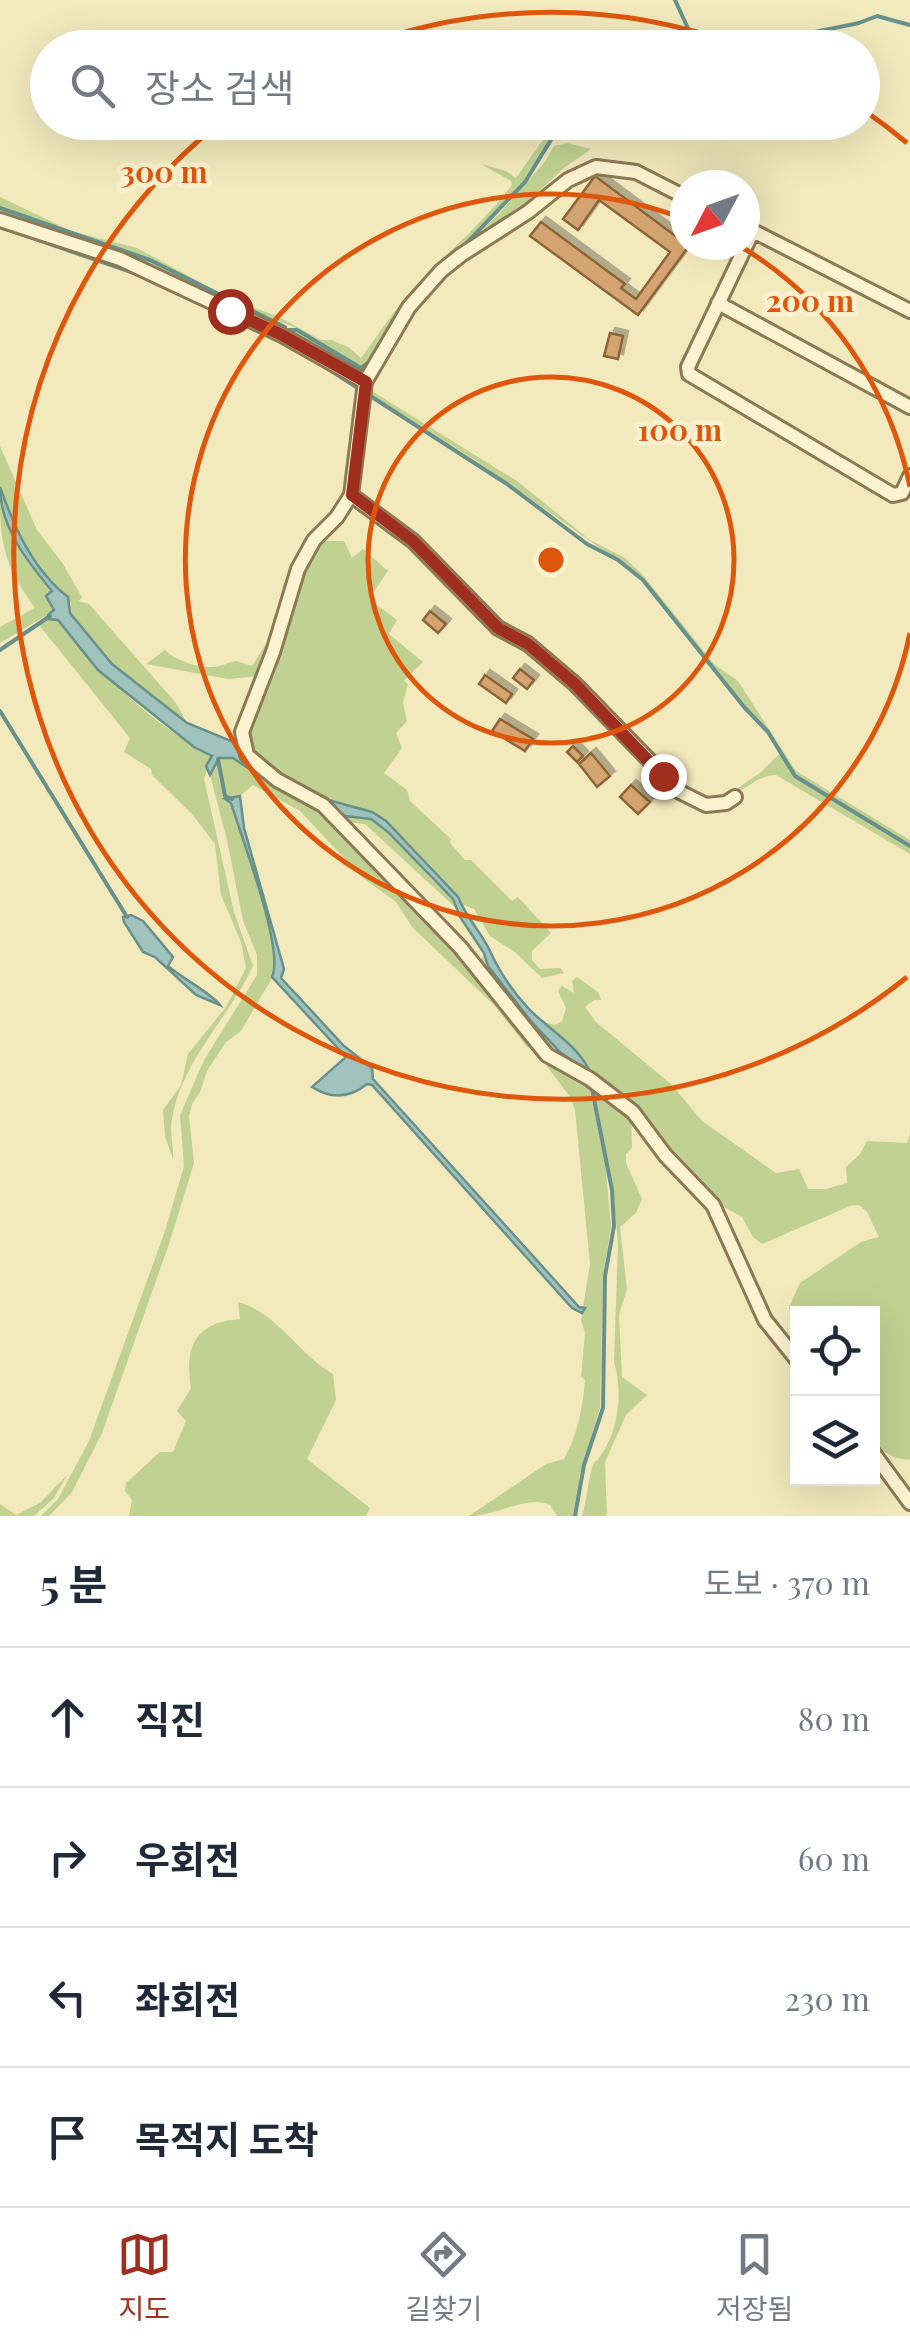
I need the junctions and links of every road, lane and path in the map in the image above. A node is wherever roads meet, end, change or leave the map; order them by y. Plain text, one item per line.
1 (670, 189) edge
2 (0, 220) edge
3 (760, 235) edge
4 (736, 260) edge
5 (718, 303) junction
6 (910, 310) edge
7 (366, 382) junction
8 (910, 407) edge
9 (910, 476) edge
10 (352, 495) junction
11 (735, 797) dead end
12 (790, 1352) edge
13 (880, 1462) edge
14 (910, 1504) edge

1 - 7 street
2 - 7 street
3 - 6 street
4 - 5 street
5 - 8 street
5 - 9 street
7 - 10 street
10 - 11 street
10 - 12 street
13 - 14 street

